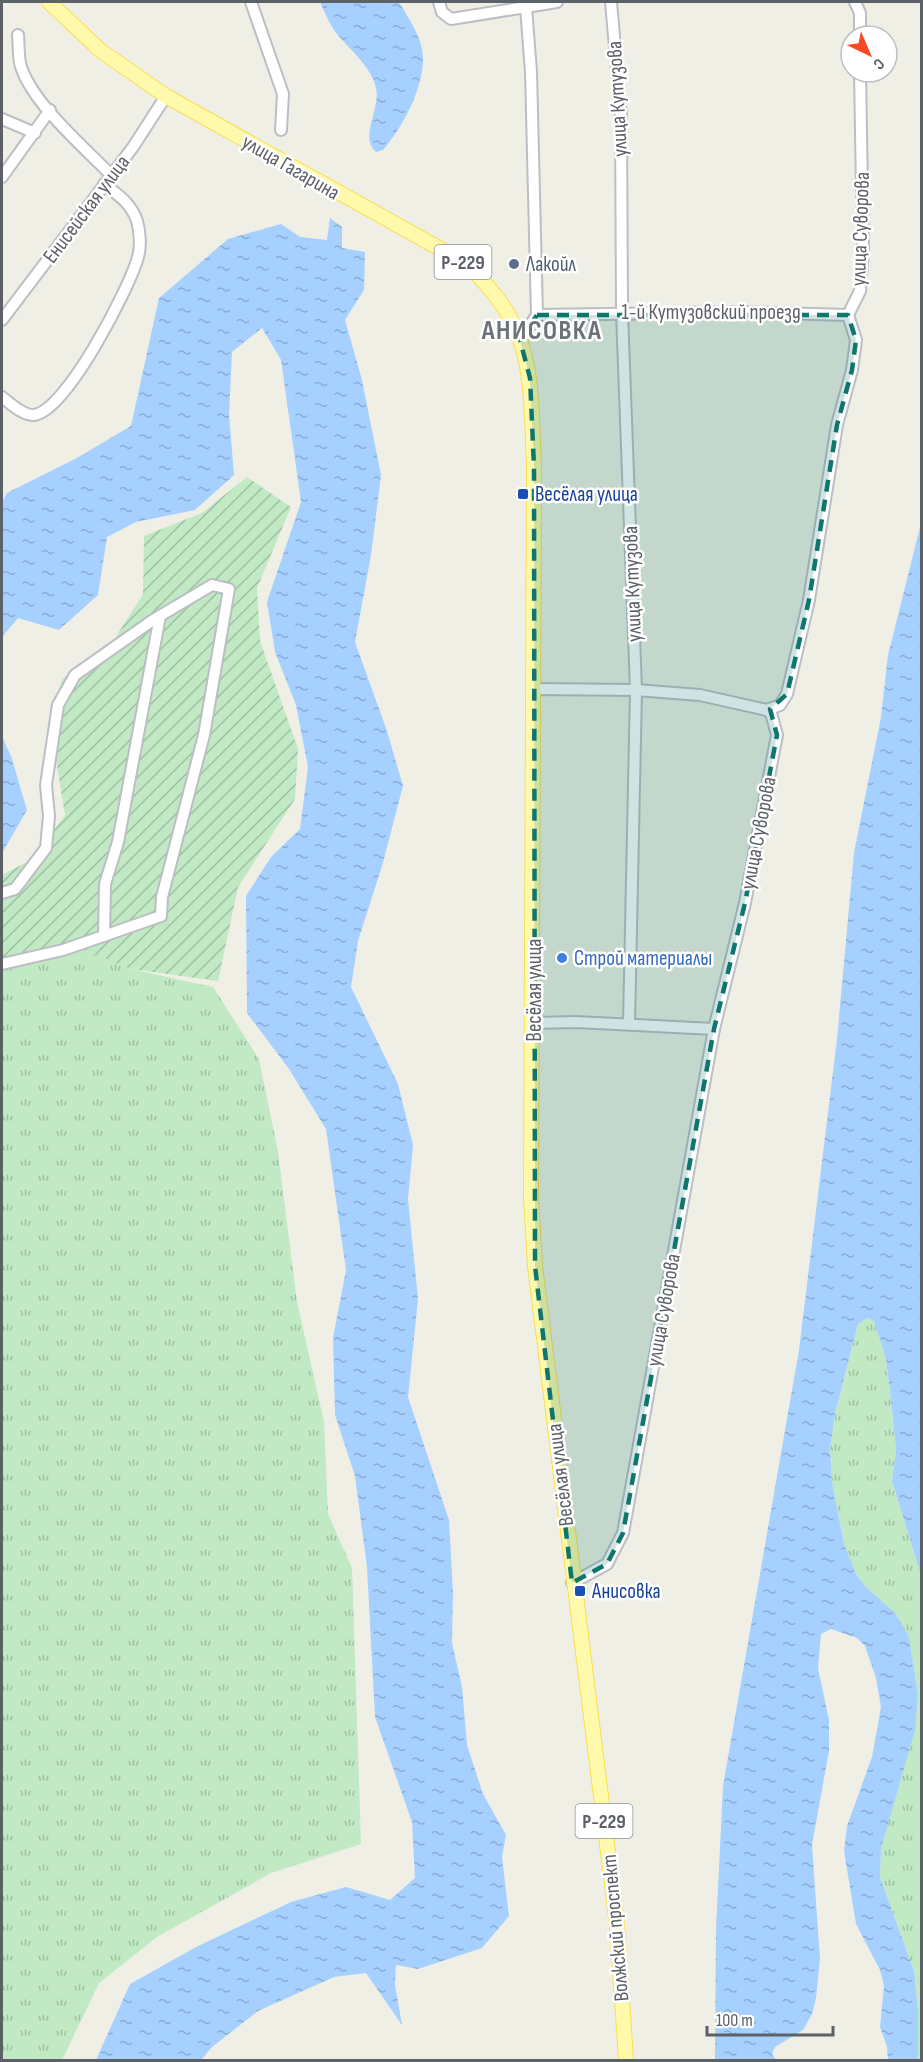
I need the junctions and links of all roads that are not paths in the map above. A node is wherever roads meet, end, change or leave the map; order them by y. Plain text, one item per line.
1 (49, 2) edge
2 (251, 2) edge
3 (439, 2) edge
4 (557, 2) edge
5 (611, 2) edge
6 (855, 2) edge
7 (526, 7) junction
8 (860, 24) edge
9 (18, 35) dead end
10 (860, 84) edge
11 (166, 96) junction
12 (50, 110) junction
13 (2, 119) edge
14 (281, 130) dead end
15 (35, 133) junction
16 (2, 177) edge
17 (107, 180) junction
18 (622, 312) junction
19 (537, 315) junction
20 (848, 315) junction
21 (2, 320) edge
22 (520, 340) junction
23 (2, 397) edge
24 (160, 616) junction
25 (534, 689) junction
26 (636, 690) junction
27 (768, 710) junction
28 (2, 893) edge
29 (104, 936) junction
30 (2, 964) edge
31 (534, 1023) junction
32 (629, 1024) junction
33 (714, 1029) junction
34 (572, 1583) junction
35 (626, 2061) edge

1 - 11 main road, улица Гагарина / Р-229
2 - 14 street
3 - 7 street
4 - 7 street
5 - 18 street, улица Кутузова
6 - 8 street
7 - 19 street
9 - 12 street
10 - 20 street, улица Суворова
11 - 17 street, Енисейская улица
11 - 22 main road, улица Гагарина / Р-229
12 - 15 street
12 - 17 street
13 - 15 street
15 - 16 street
17 - 21 street, Енисейская улица
17 - 23 street
18 - 19 street, 1-й Кутузовский проезд
18 - 20 street, 1-й Кутузовский проезд
18 - 26 street, улица Кутузова
19 - 22 street
20 - 27 street, улица Суворова
22 - 25 main road, Весёлая улица / Р-229
24 - 28 street
24 - 29 street
24 - 29 street
25 - 26 street
25 - 31 main road, Весёлая улица / Р-229
26 - 27 street
26 - 32 street, улица Кутузова
27 - 33 street, улица Суворова
29 - 30 street
31 - 32 street
31 - 34 main road, Весёлая улица / Р-229
32 - 33 street
33 - 34 street, улица Суворова
34 - 35 main road, Волжский проспект / Р-229

